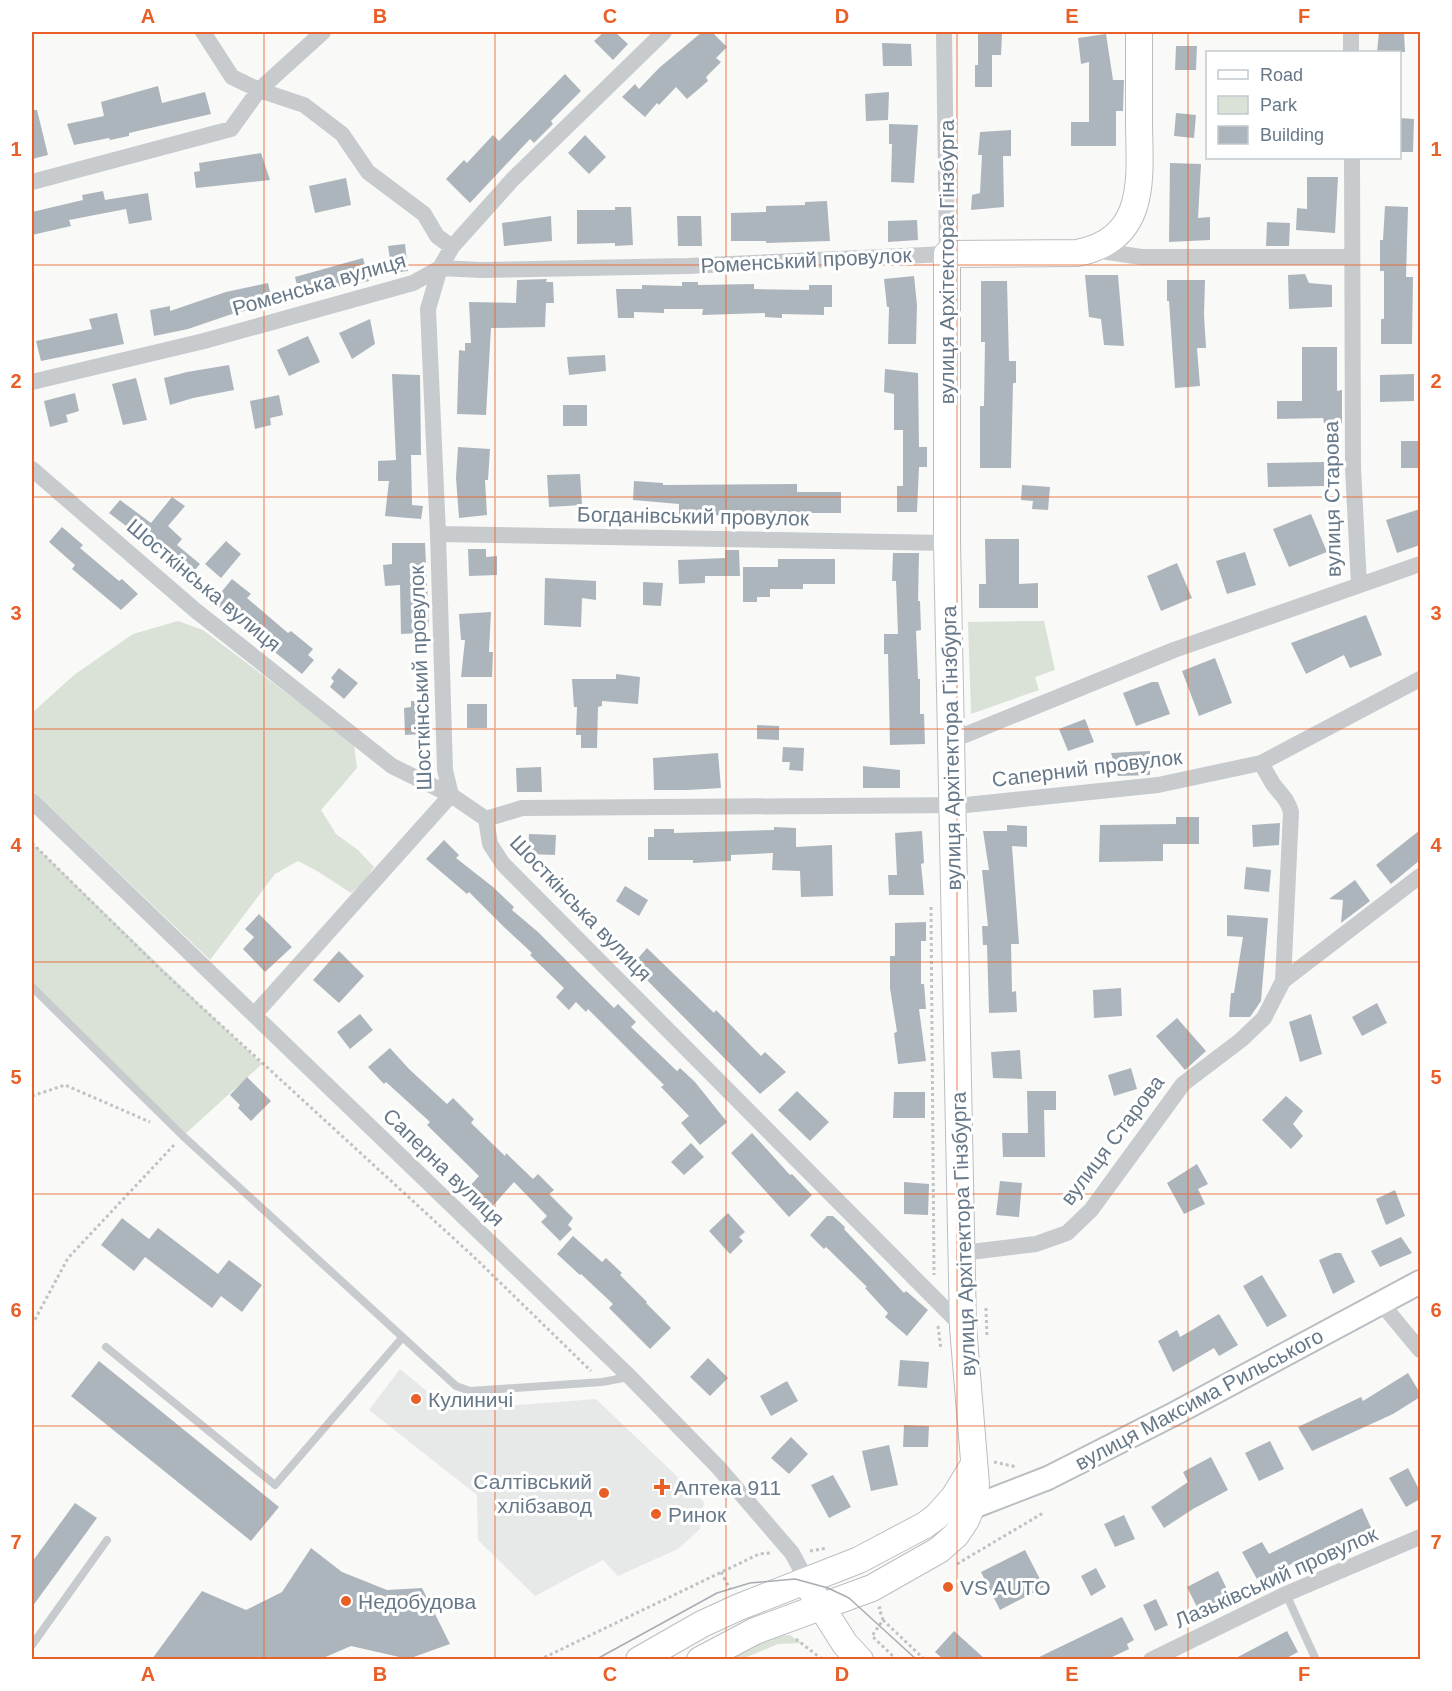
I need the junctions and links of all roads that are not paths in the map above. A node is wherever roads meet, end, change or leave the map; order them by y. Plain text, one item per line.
1 (203, 32) edge
2 (323, 32) edge
3 (664, 32) edge
4 (944, 32) edge
5 (1139, 32) edge
6 (1351, 32) edge
7 (1352, 51) edge
8 (260, 90) junction
9 (1352, 159) edge
10 (32, 182) edge
11 (452, 247) junction
12 (1095, 250) junction
13 (947, 254) junction
14 (1352, 257) junction
15 (440, 268) junction
16 (32, 382) edge
17 (32, 469) edge
18 (438, 534) junction
19 (947, 543) junction
20 (1420, 564) edge
21 (1359, 585) junction
22 (1420, 679) edge
23 (951, 736) junction
24 (1261, 763) junction
25 (451, 795) junction
26 (32, 801) edge
27 (952, 806) junction
28 (486, 819) junction
29 (1420, 876) edge
30 (1283, 981) junction
31 (32, 987) edge
32 (254, 1016) junction
33 (962, 1253) junction
34 (1420, 1282) edge
35 (1381, 1303) junction
36 (963, 1327) junction
37 (402, 1338) junction
38 (106, 1347) dead end
39 (1420, 1350) edge
40 (630, 1377) junction
41 (983, 1463) junction
42 (973, 1507) junction
43 (944, 1509) junction
44 (1420, 1537) edge
45 (107, 1540) dead end
46 (807, 1581) junction
47 (1286, 1594) junction
48 (820, 1608) junction
49 (32, 1645) edge
50 (639, 1659) edge
51 (700, 1659) edge
52 (860, 1659) edge
53 (1151, 1659) edge
54 (1316, 1659) edge

1 - 8 street
2 - 8 street
3 - 11 street, Роменська вулиця
4 - 13 street, вулиця Архітектора Гінзбурга
5 - 12 main road
6 - 7 street
8 - 10 street
8 - 11 street
9 - 14 street, вулиця Старова
11 - 15 street, Роменська вулиця
12 - 13 main road, Роменський провулок
12 - 14 street, Роменський провулок
13 - 15 street, Роменський провулок
13 - 19 main road, вулиця Архітектора Гінзбурга
14 - 21 street, вулиця Старова
15 - 16 street, Роменська вулиця
15 - 18 street, Шосткінський провулок
17 - 25 street, Шосткінська вулиця
18 - 19 street, Богданівський провулок
18 - 25 street, Шосткінський провулок
19 - 23 main road, вулиця Архітектора Гінзбурга
20 - 21 street
21 - 23 street, вулиця Старова
22 - 24 street, Саперний провулок
23 - 27 main road, вулиця Архітектора Гінзбурга
24 - 27 street, Саперний провулок
24 - 30 street, вулиця Старова
25 - 28 street, Шосткінська вулиця
25 - 32 street, Шосткінський провулок
26 - 32 street, Саперна вулиця
27 - 28 street, Саперний провулок
27 - 33 main road, вулиця Архітектора Гінзбурга
28 - 36 street, Шосткінська вулиця
29 - 30 street
30 - 33 street, вулиця Старова
31 - 37 lane
32 - 40 street, Саперна вулиця
33 - 36 main road, вулиця Архітектора Гінзбурга
34 - 35 main road, вулиця Максима Рильського
35 - 39 street
35 - 42 main road, вулиця Максима Рильського
36 - 41 main road, вулиця Архітектора Гінзбурга
37 - 38 lane
37 - 40 lane
40 - 46 street, Саперна вулиця
41 - 42 main road
41 - 43 main road
42 - 43 main road, вулиця Максима Рильського
42 - 48 main road
43 - 46 main road
44 - 47 street, Лазьківський провулок
45 - 49 lane
46 - 48 main road
46 - 50 main road
47 - 53 street, Лазьківський провулок
47 - 54 lane
48 - 51 main road
48 - 52 main road

